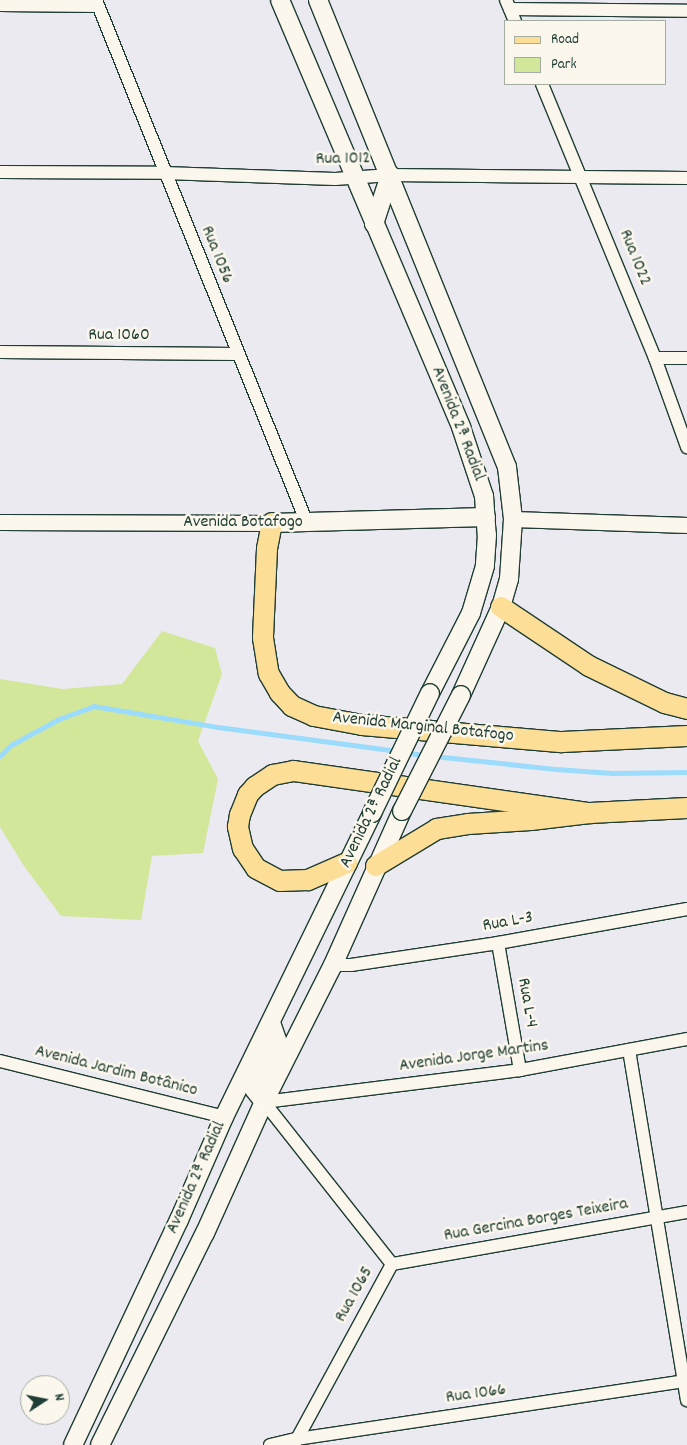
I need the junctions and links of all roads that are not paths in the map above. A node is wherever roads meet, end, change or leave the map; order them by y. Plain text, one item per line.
1 (280, 0) edge
2 (318, 0) edge
3 (97, 3) edge
4 (0, 5) edge
5 (510, 10) edge
6 (687, 11) edge
7 (542, 85) edge
8 (0, 172) edge
9 (164, 173) junction
10 (390, 175) junction
11 (355, 178) junction
12 (583, 178) junction
13 (687, 178) edge
14 (374, 224) junction
15 (0, 352) edge
16 (238, 354) junction
17 (655, 358) junction
18 (687, 358) edge
19 (687, 447) edge
20 (486, 517) junction
21 (514, 518) junction
22 (0, 522) edge
23 (272, 523) junction
24 (308, 523) junction
25 (687, 525) edge
26 (502, 607) junction
27 (687, 709) edge
28 (687, 736) edge
29 (687, 808) edge
30 (590, 812) junction
31 (347, 863) junction
32 (376, 866) junction
33 (687, 909) edge
34 (498, 943) junction
35 (333, 965) junction
36 (271, 1023) junction
37 (687, 1039) edge
38 (629, 1050) junction
39 (0, 1061) edge
40 (520, 1070) junction
41 (264, 1102) junction
42 (224, 1117) junction
43 (687, 1212) edge
44 (656, 1218) junction
45 (392, 1264) junction
46 (685, 1382) edge
47 (687, 1400) edge
48 (295, 1442) edge
49 (73, 1445) edge
50 (100, 1445) edge
51 (270, 1445) edge

1 - 11 main road, Avenida 2ª Radial
2 - 10 main road, Avenida 2ª Radial
3 - 4 street
3 - 9 street, Rua 1056
5 - 6 street
7 - 12 street, Rua 1022
8 - 9 street, Rua 1012
9 - 11 street, Rua 1012
9 - 16 street, Rua 1056
10 - 11 street, Rua 1012
10 - 12 street, Rua 1012
10 - 14 main road
10 - 21 main road, Avenida 2ª Radial
11 - 14 main road, Avenida 2ª Radial
12 - 13 street, Rua 1012
12 - 17 street, Rua 1022
14 - 20 main road, Avenida 2ª Radial
15 - 16 street, Rua 1060
16 - 24 street, Rua 1056
17 - 18 street
17 - 19 street, Rua 1022
20 - 24 main road, Avenida Botafogo
20 - 31 main road, Avenida 2ª Radial, bridge
21 - 25 street
21 - 26 main road, Avenida 2ª Radial
22 - 23 street, Avenida Botafogo
23 - 24 main road, Avenida Botafogo
23 - 28 main road, Avenida Marginal Botafogo
26 - 27 main road
26 - 32 main road, Avenida 2ª Radial, bridge
29 - 30 main road
30 - 31 main road
30 - 32 main road
31 - 36 main road, Avenida 2ª Radial
32 - 35 main road, Avenida 2ª Radial
33 - 34 street, Rua L-3
34 - 35 street, Rua L-3
34 - 40 street, Rua L-4
35 - 41 main road, Avenida 2ª Radial
36 - 41 main road
36 - 42 main road, Avenida 2ª Radial
37 - 38 street, Avenida Jorge Martins
38 - 40 street, Avenida Jorge Martins
38 - 44 street
39 - 42 street, Avenida Jardim Botânico
40 - 41 street, Avenida Jorge Martins
41 - 45 street, Rua 1065
41 - 50 main road, Avenida 2ª Radial
42 - 49 main road, Avenida 2ª Radial
43 - 44 street, Rua Gercina Borges Teixeira
44 - 45 street, Rua Gercina Borges Teixeira
44 - 46 street
45 - 48 street, Rua 1065
46 - 47 street
46 - 48 street, Rua 1066
48 - 51 street, Rua 1066

